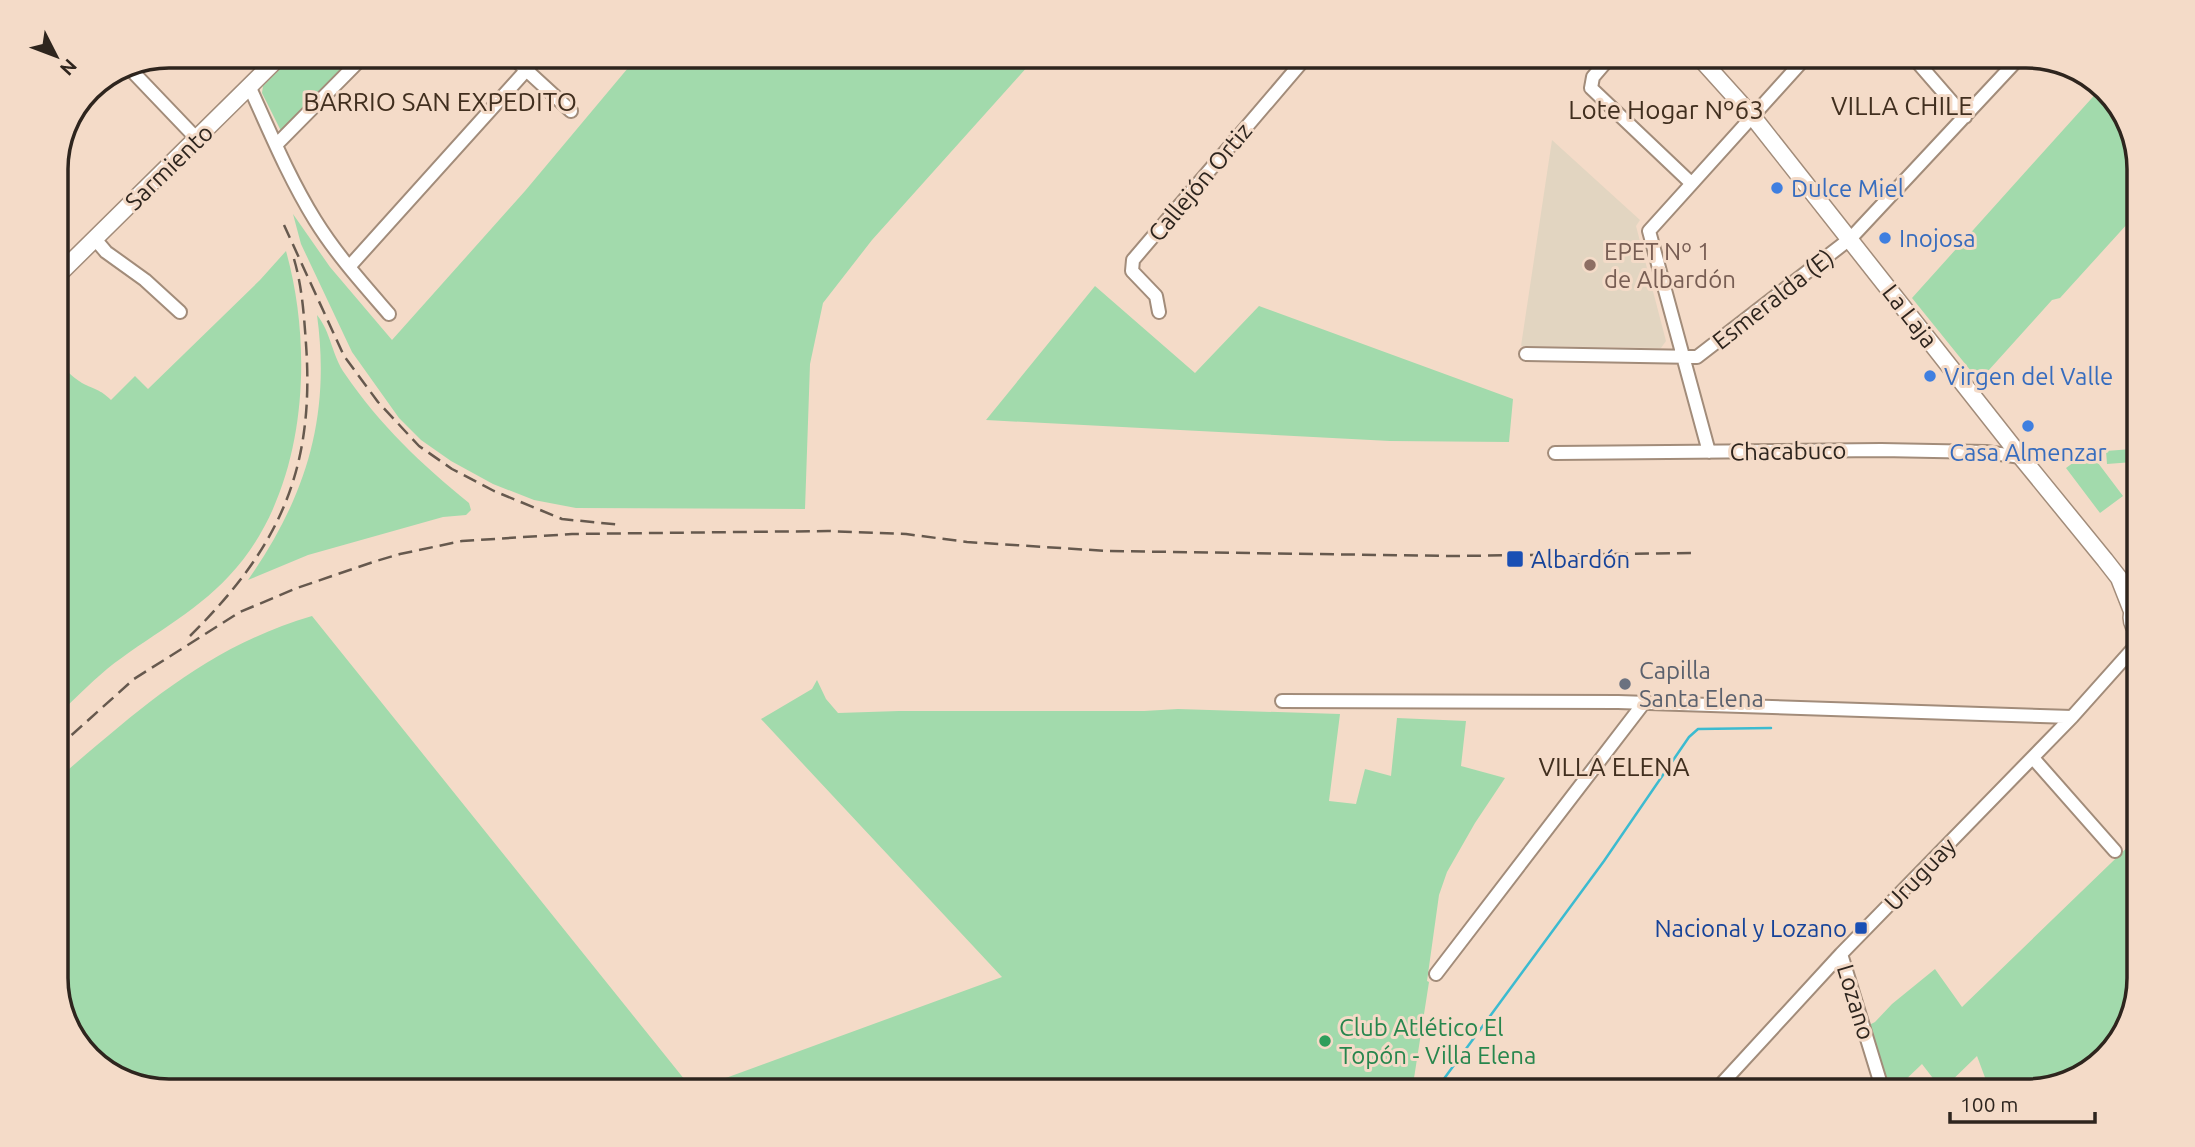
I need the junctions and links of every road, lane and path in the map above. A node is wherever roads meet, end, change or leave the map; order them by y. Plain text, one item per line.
1 (268, 68) edge
2 (352, 68) edge
3 (1297, 68) edge
4 (1600, 68) edge
5 (1709, 68) edge
6 (1797, 68) edge
7 (1922, 68) edge
8 (2010, 68) edge
9 (526, 70) joint
10 (136, 75) edge
11 (250, 88) junction
12 (571, 111) dead end
13 (1754, 117) junction
14 (1965, 117) junction
15 (197, 139) junction
16 (276, 145) junction
17 (1691, 183) junction
18 (1850, 238) junction
19 (95, 239) junction
20 (68, 265) edge
21 (349, 267) junction
22 (180, 312) dead end
23 (1159, 312) dead end
24 (389, 314) dead end
25 (1526, 354) dead end
26 (1682, 357) junction
27 (1709, 452) junction
28 (1555, 453) dead end
29 (2021, 457) junction
30 (2119, 578) junction
31 (2127, 584) edge
32 (2127, 598) edge
33 (2127, 651) edge
34 (2125, 657) joint
35 (1282, 701) dead end
36 (1643, 704) junction
37 (2072, 717) junction
38 (2033, 758) junction
39 (2115, 852) dead end
40 (1841, 954) junction
41 (1436, 974) dead end
42 (1726, 1079) edge
43 (1879, 1079) edge

1 - 11 main road, Sarmiento
2 - 16 street
3 - 23 street, Callejón Ortiz
4 - 17 street
5 - 13 main road, La Laja
6 - 13 street
7 - 14 street
8 - 14 street, Esmeralda (E)
9 - 12 street
9 - 21 street
10 - 15 street
11 - 15 main road, Sarmiento
11 - 16 street
13 - 17 street
13 - 18 main road, La Laja
14 - 18 street, Esmeralda (E)
15 - 19 main road, Sarmiento
16 - 21 street
17 - 26 street
18 - 26 street, Esmeralda (E)
18 - 29 main road, La Laja
19 - 20 main road, Sarmiento
19 - 22 street
21 - 24 street
25 - 26 street, Esmeralda (E)
26 - 27 street
27 - 28 street, Chacabuco
27 - 29 street, Chacabuco
29 - 30 main road, La Laja
30 - 31 main road, La Laja
30 - 32 main road, La Laja
33 - 34 street, Uruguay
34 - 37 street, Uruguay
35 - 36 street
36 - 37 street
36 - 41 street
37 - 38 street, Uruguay
38 - 39 street
38 - 40 street, Uruguay
40 - 42 street, Uruguay
40 - 43 street, Lozano

